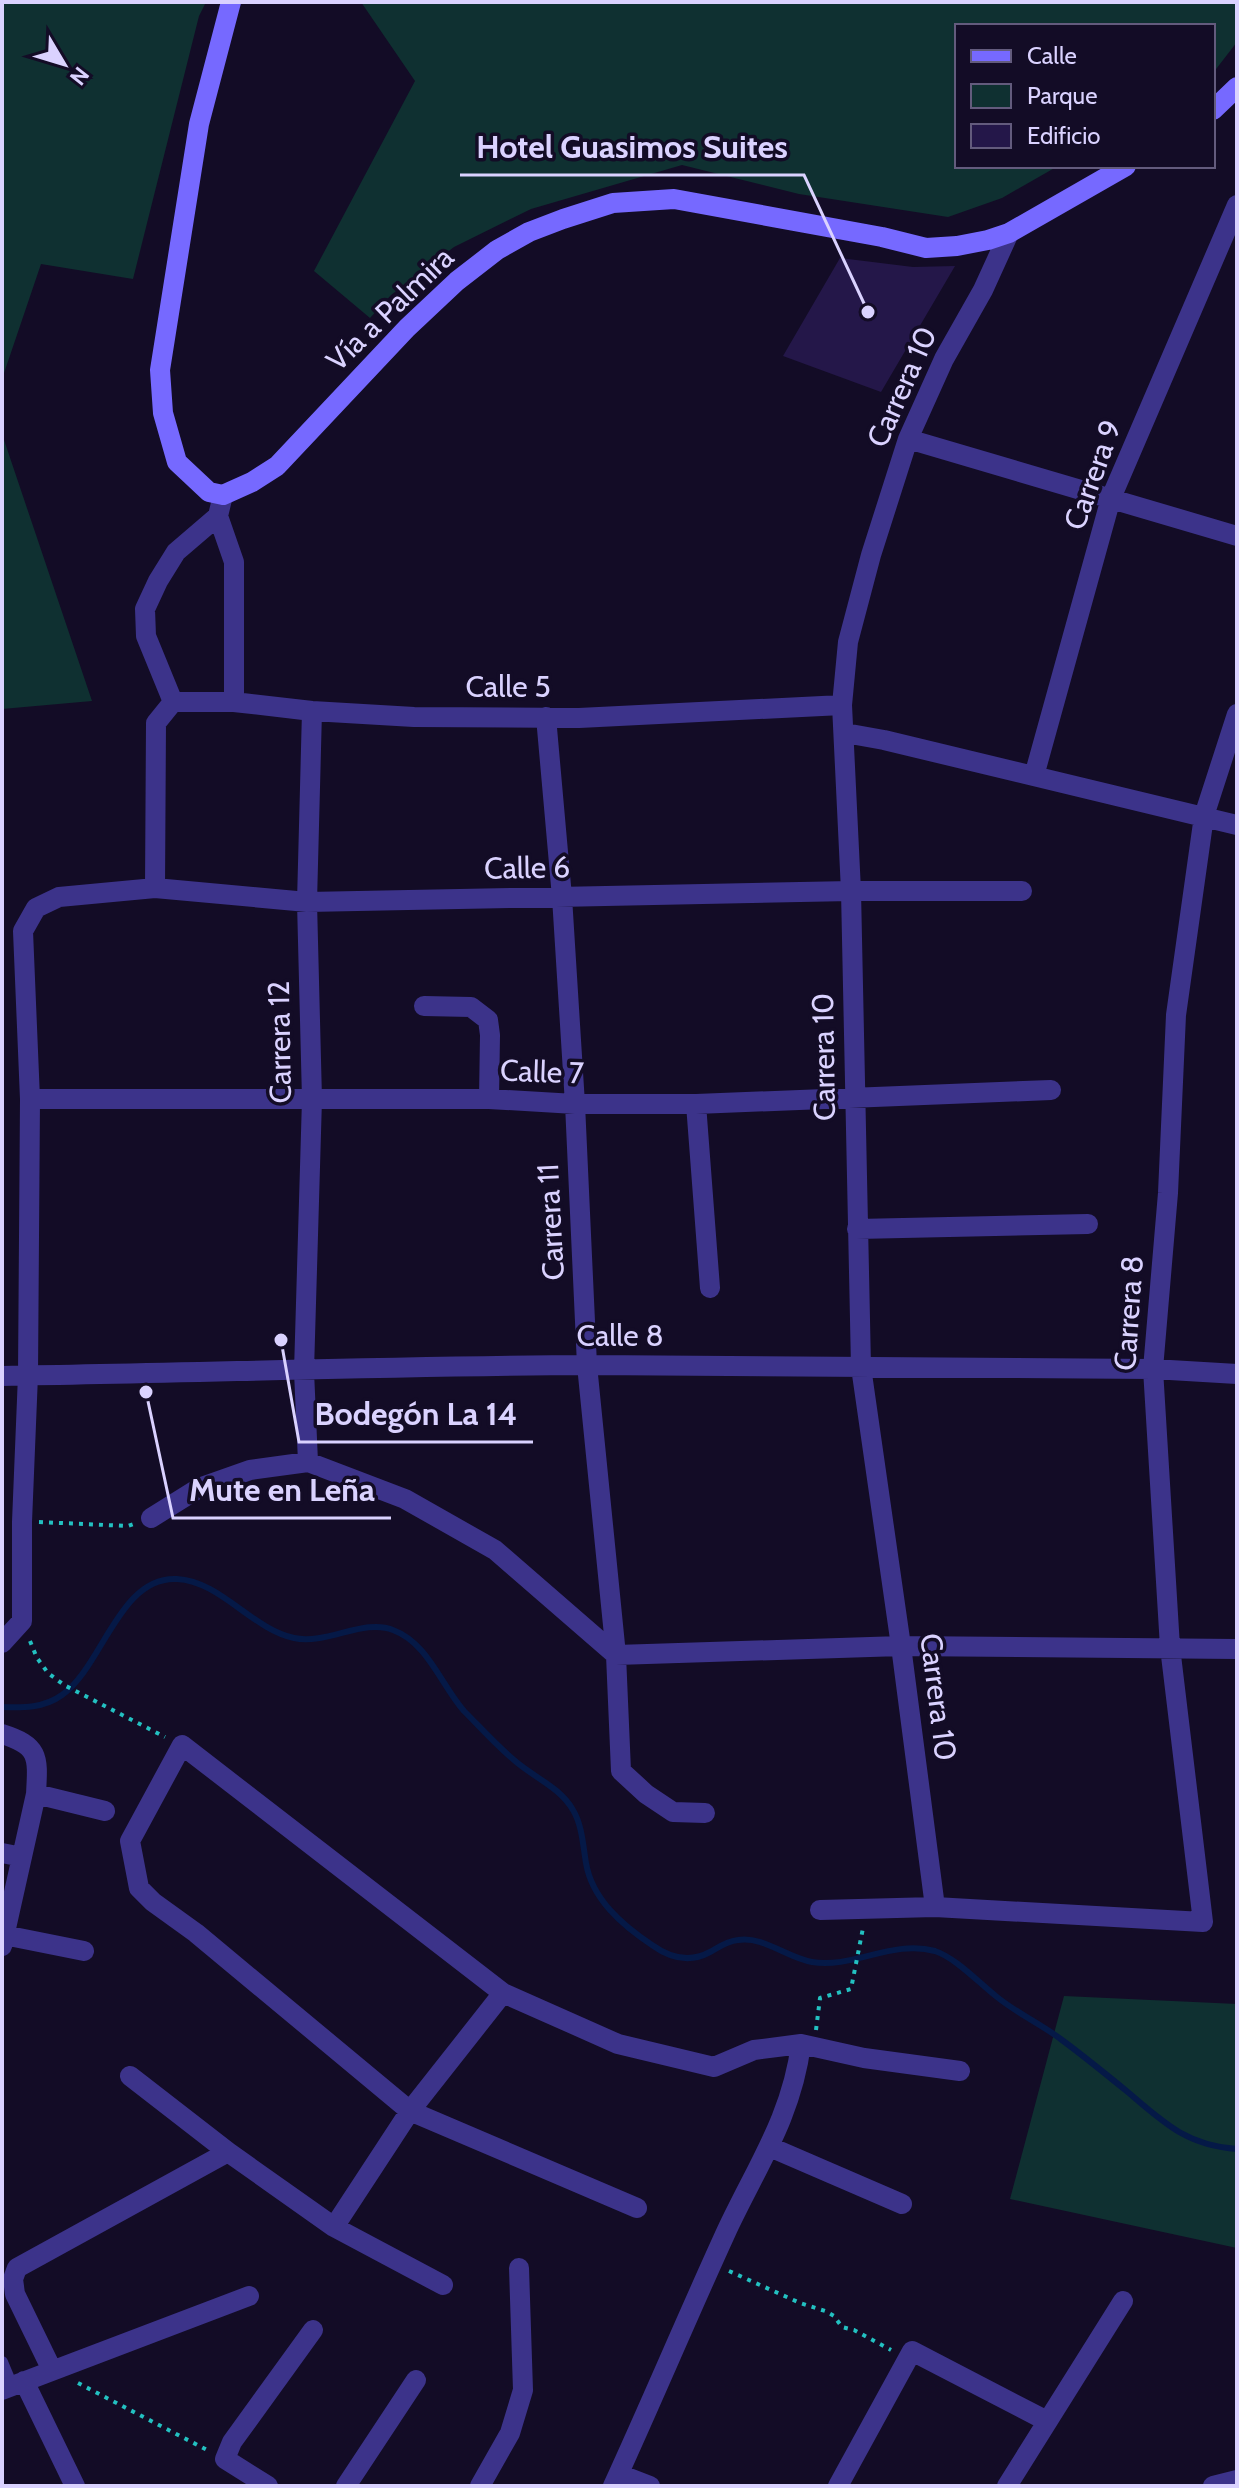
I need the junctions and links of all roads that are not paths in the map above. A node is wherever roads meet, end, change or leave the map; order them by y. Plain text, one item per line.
1 (231, 2) edge
2 (1237, 87) edge
3 (1215, 108) edge
4 (1123, 168) edge
5 (1237, 205) edge
6 (1009, 233) junction
7 (908, 439) junction
8 (223, 495) junction
9 (1111, 498) junction
10 (218, 516) junction
11 (1237, 536) edge
12 (173, 702) junction
13 (234, 702) junction
14 (842, 705) junction
15 (312, 711) junction
16 (1237, 714) edge
17 (546, 717) junction
18 (845, 733) junction
19 (1034, 776) junction
20 (1204, 816) junction
21 (1237, 825) edge
22 (155, 888) junction
23 (851, 891) junction
24 (1022, 891) dead end
25 (562, 897) junction
26 (307, 902) junction
27 (424, 1006) dead end
28 (1051, 1090) dead end
29 (855, 1097) junction
30 (30, 1099) junction
31 (312, 1099) junction
32 (489, 1099) junction
33 (575, 1104) junction
34 (696, 1104) junction
35 (1088, 1224) dead end
36 (857, 1229) junction
37 (710, 1288) dead end
38 (587, 1365) junction
39 (861, 1367) junction
40 (1153, 1369) junction
41 (304, 1371) junction
42 (1237, 1374) edge
43 (28, 1375) junction
44 (2, 1376) edge
45 (308, 1462) junction
46 (151, 1518) road end
47 (2, 1643) edge
48 (901, 1646) junction
49 (1170, 1647) junction
50 (1237, 1649) edge
51 (616, 1655) junction
52 (2, 1734) edge
53 (36, 1794) junction
54 (105, 1811) dead end
55 (705, 1813) dead end
56 (12, 1855) edge
57 (935, 1907) junction
58 (820, 1910) dead end
59 (3, 1940) edge
60 (84, 1951) dead end
61 (503, 1993) junction
62 (808, 2046) junction
63 (960, 2071) dead end
64 (130, 2076) dead end
65 (410, 2111) junction
66 (770, 2147) junction
67 (228, 2152) junction
68 (902, 2204) dead end
69 (637, 2208) dead end
70 (334, 2227) junction
71 (519, 2268) dead end
72 (443, 2285) dead end
73 (249, 2296) dead end
74 (1123, 2301) dead end
75 (313, 2330) dead end
76 (2, 2362) edge
77 (52, 2370) junction
78 (416, 2380) dead end
79 (13, 2386) edge
80 (1047, 2421) junction
81 (616, 2480) edge
82 (1237, 2480) edge
83 (75, 2486) edge
84 (268, 2486) edge
85 (346, 2486) edge
86 (480, 2486) edge
87 (650, 2486) edge
88 (838, 2486) edge
89 (1007, 2486) edge
90 (1213, 2486) edge

1 - 8 street
2 - 3 street
4 - 6 street, Vía a Palmira
5 - 9 street, Carrera 9
6 - 7 street, Carrera 10
6 - 8 street, Vía a Palmira
7 - 9 street
7 - 14 street, Carrera 10
8 - 10 street
9 - 11 street
9 - 19 street, Carrera 9
10 - 12 street
10 - 13 street
12 - 13 street, Calle 5
12 - 22 street
13 - 15 street, Calle 5
14 - 17 street, Calle 5
14 - 18 street, Carrera 10
15 - 17 street, Calle 5
15 - 26 street, Carrera 12
16 - 20 street, Carrera 8
17 - 25 street, Carrera 11
18 - 19 street
18 - 23 street, Carrera 10
19 - 20 street
20 - 21 street
20 - 40 street, Carrera 8
22 - 26 street, Calle 6
22 - 30 street, Calle 6
23 - 24 street, Calle 6
23 - 25 street, Calle 6
23 - 29 street, Carrera 10
25 - 26 street, Calle 6
25 - 33 street, Carrera 11
26 - 31 street, Carrera 12
27 - 32 street
28 - 29 street, Calle 7
29 - 34 street, Calle 7
29 - 36 street, Carrera 10
30 - 31 street, Calle 7
30 - 43 street
31 - 32 street, Calle 7
31 - 41 street, Carrera 12
32 - 33 street, Calle 7
33 - 34 street, Calle 7
33 - 38 street, Carrera 11
34 - 37 street
35 - 36 street
36 - 39 street, Carrera 10
38 - 39 street, Calle 8
38 - 41 street, Calle 8
38 - 51 street, Carrera 11
39 - 40 street, Calle 8
39 - 48 street, Carrera 10
40 - 42 street, Calle 8
40 - 49 street, Carrera 8
41 - 43 street, Calle 8
41 - 45 street, Carrera 12
43 - 44 street, Calle 8
43 - 47 street
45 - 46 street
45 - 51 street
48 - 49 street
48 - 51 street
48 - 57 street, Carrera 10
49 - 50 street
49 - 57 street, Carrera 8
51 - 55 street, Carrera 11
52 - 53 street
53 - 54 street
53 - 56 street
56 - 59 street
57 - 58 street
59 - 60 street
61 - 62 street
61 - 65 street
61 - 65 street
62 - 63 street
62 - 66 street
64 - 67 street
65 - 69 street
65 - 70 street
66 - 68 street
66 - 81 street
67 - 70 street
67 - 77 street
70 - 72 street
71 - 86 street
73 - 77 street
74 - 80 street
75 - 84 street
76 - 79 lane
77 - 79 street
78 - 85 street
79 - 83 street
80 - 88 street
80 - 89 street
81 - 87 street
82 - 90 street

